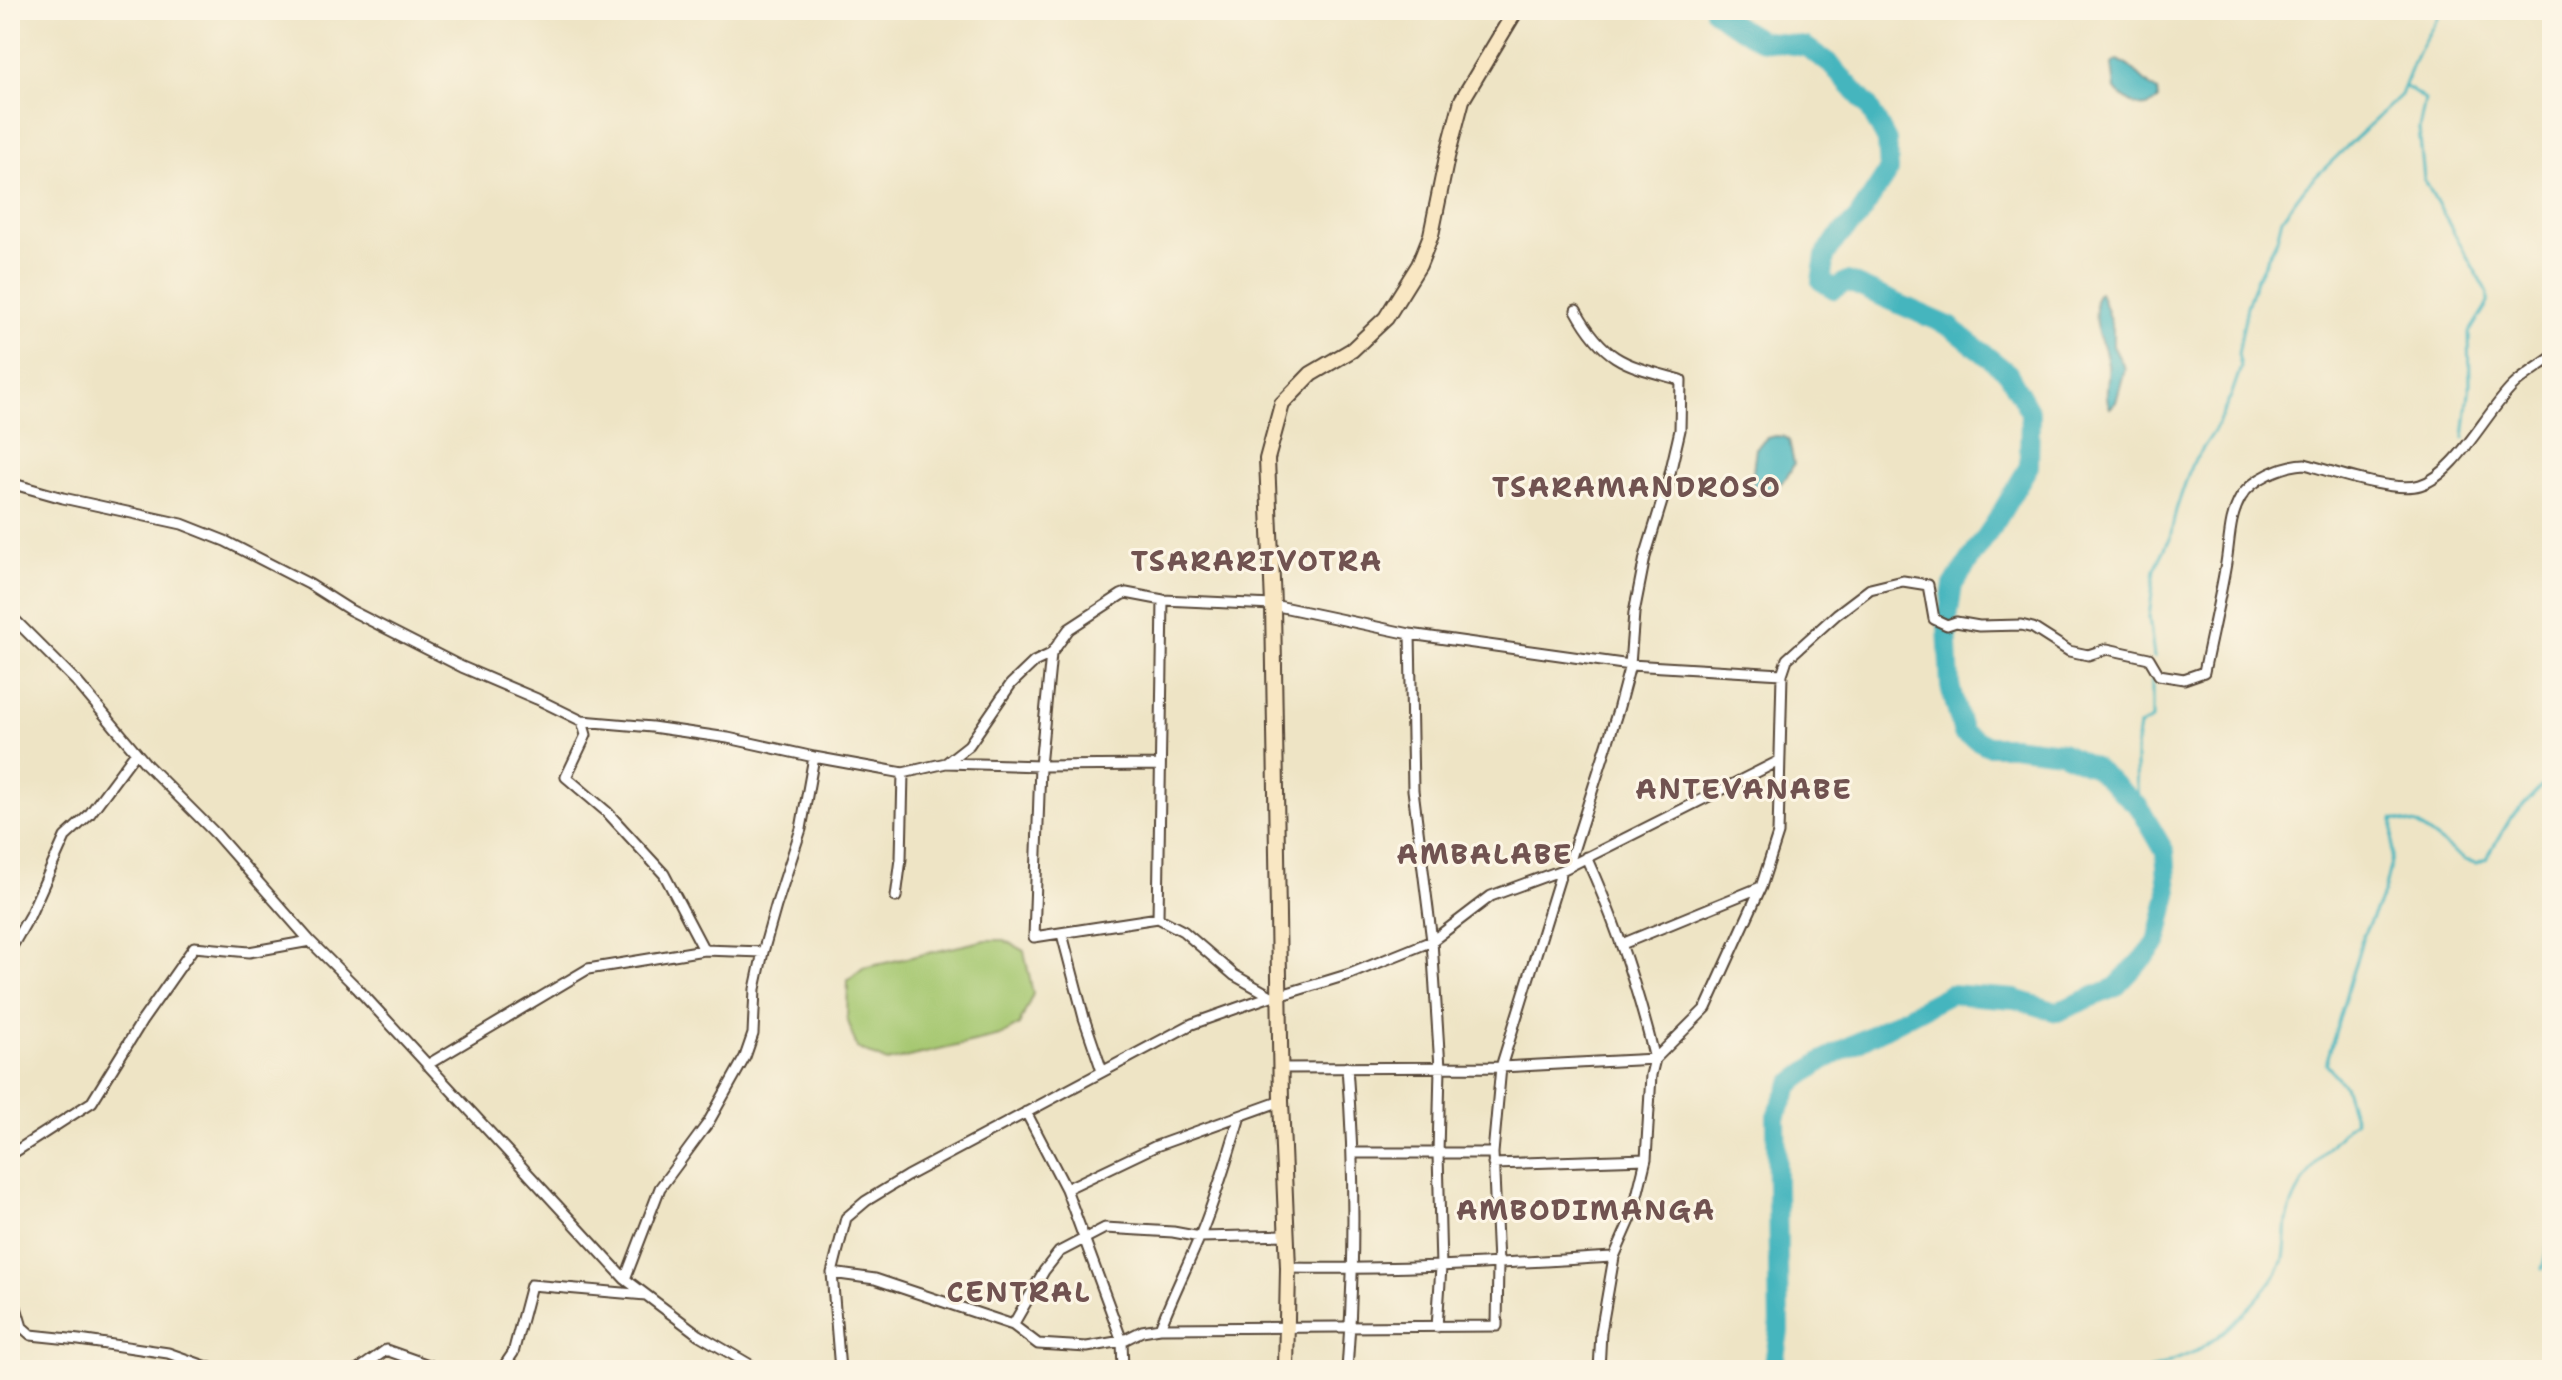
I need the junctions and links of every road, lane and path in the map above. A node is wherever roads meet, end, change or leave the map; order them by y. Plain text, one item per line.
1 (1516, 10) edge
2 (1576, 310) dead end
3 (2552, 357) edge
4 (10, 483) edge
5 (1163, 600) junction
6 (1273, 605) junction
7 (10, 615) edge
8 (1410, 634) junction
9 (1051, 654) junction
10 (1630, 665) junction
11 (1782, 674) junction
12 (582, 721) junction
13 (136, 752) junction
14 (814, 757) junction
15 (1779, 761) junction
16 (946, 763) junction
17 (1159, 765) junction
18 (1040, 766) junction
19 (903, 773) junction
20 (1586, 857) junction
21 (1565, 868) junction
22 (1761, 887) junction
23 (896, 897) dead end
24 (1158, 918) junction
25 (1062, 934) junction
26 (310, 941) junction
27 (1432, 941) junction
28 (1622, 944) junction
29 (10, 950) edge
30 (704, 950) junction
31 (763, 952) junction
32 (1274, 996) junction
33 (1655, 1059) junction
34 (427, 1065) junction
35 (1347, 1067) junction
36 (1440, 1067) junction
37 (1501, 1067) junction
38 (1280, 1068) junction
39 (1102, 1071) junction
40 (1281, 1101) junction
41 (1026, 1112) junction
42 (1240, 1116) junction
43 (1353, 1153) junction
44 (1438, 1154) junction
45 (10, 1155) edge
46 (1493, 1158) junction
47 (1646, 1159) junction
48 (1066, 1189) junction
49 (1287, 1235) junction
50 (1200, 1237) junction
51 (1084, 1239) junction
52 (1614, 1257) junction
53 (1498, 1263) junction
54 (1441, 1267) junction
55 (1288, 1268) junction
56 (1354, 1270) junction
57 (832, 1273) junction
58 (625, 1279) junction
59 (10, 1287) edge
60 (649, 1295) junction
61 (1013, 1325) junction
62 (1288, 1327) junction
63 (1437, 1327) junction
64 (1160, 1328) junction
65 (1350, 1328) junction
66 (1122, 1341) junction
67 (216, 1370) edge
68 (358, 1370) edge
69 (450, 1370) edge
70 (500, 1370) edge
71 (759, 1370) edge
72 (838, 1370) edge
73 (1123, 1370) edge
74 (1286, 1370) edge
75 (1347, 1370) edge
76 (1599, 1370) edge

1 - 6 street
2 - 10 street
3 - 11 street
4 - 12 street
5 - 6 street
5 - 9 street
5 - 17 street
6 - 8 street
6 - 32 street
7 - 13 street
8 - 10 street
8 - 27 street
9 - 16 street
9 - 18 street
10 - 11 street
10 - 21 street
11 - 15 street
12 - 14 street
12 - 30 street
13 - 26 street
13 - 29 street
14 - 19 street
14 - 31 street
15 - 20 street
15 - 22 street
16 - 18 street
16 - 19 street
17 - 18 street
17 - 24 street
18 - 25 street
19 - 23 street
20 - 21 street
20 - 28 street
21 - 27 street
21 - 37 street
22 - 28 street
22 - 33 street
24 - 25 street
24 - 32 street
25 - 39 street
26 - 34 street
26 - 45 street
27 - 32 street
27 - 36 street
28 - 33 street
30 - 31 street
30 - 34 street
31 - 58 street
32 - 38 street
32 - 39 street
33 - 37 street
33 - 47 street
34 - 58 street
35 - 36 street
35 - 38 street
35 - 43 street
36 - 37 street
36 - 44 street
37 - 46 street
38 - 40 street
39 - 41 street
40 - 42 street
40 - 49 street
41 - 48 street
41 - 57 street
42 - 48 street
42 - 50 street
43 - 44 street
43 - 56 street
44 - 46 street
44 - 54 street
46 - 47 street
46 - 53 street
47 - 52 street
48 - 51 street
49 - 50 street
49 - 55 street
50 - 51 street
50 - 64 street
51 - 61 street
51 - 66 street
52 - 53 street
52 - 76 street
53 - 54 street
53 - 63 street
54 - 56 street
54 - 63 street
55 - 56 street
55 - 62 street
56 - 65 street
57 - 61 street
57 - 72 street
58 - 60 street
59 - 67 street
60 - 70 street
60 - 71 street
61 - 66 street
62 - 64 street
62 - 65 street
62 - 74 street
63 - 65 street
64 - 66 street
65 - 75 street
66 - 73 street
68 - 69 street

